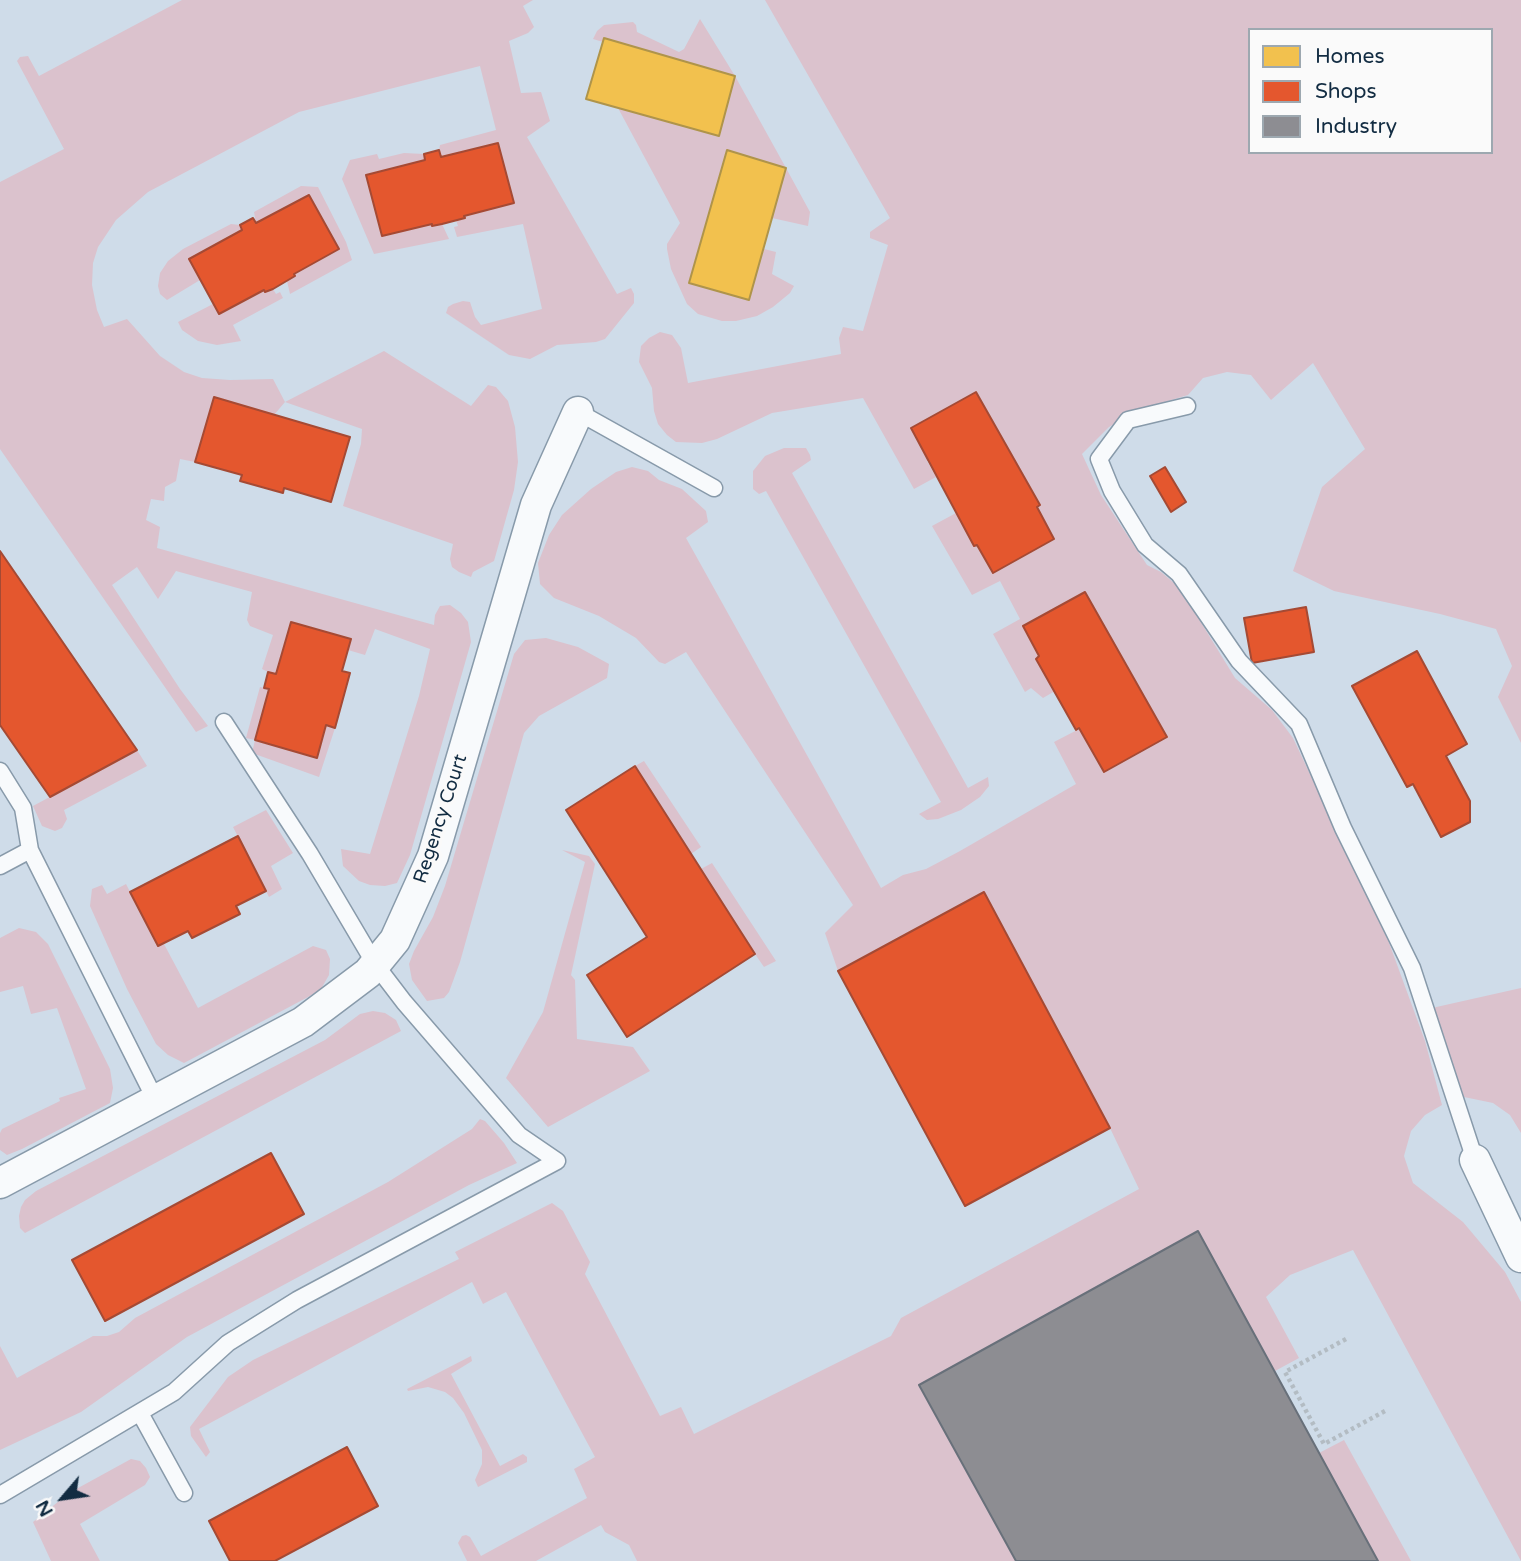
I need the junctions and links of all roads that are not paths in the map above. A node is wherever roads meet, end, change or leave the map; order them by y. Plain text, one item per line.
1 (1187, 406) dead end
2 (578, 412) joint
3 (713, 488) dead end
4 (224, 722) dead end
5 (0, 771) edge
6 (30, 849) junction
7 (0, 866) edge
8 (375, 964) junction
9 (155, 1099) junction
10 (1475, 1160) joint
11 (0, 1182) edge
12 (1519, 1250) edge
13 (139, 1413) junction
14 (184, 1493) dead end
15 (0, 1495) edge

1 - 10 lane
2 - 3 lane
2 - 8 street, Regency Court
4 - 8 lane
5 - 6 lane
6 - 7 lane
6 - 9 lane
8 - 9 street, Regency Court
8 - 13 lane
9 - 11 street, Regency Court
10 - 12 street
13 - 14 lane
13 - 15 lane

